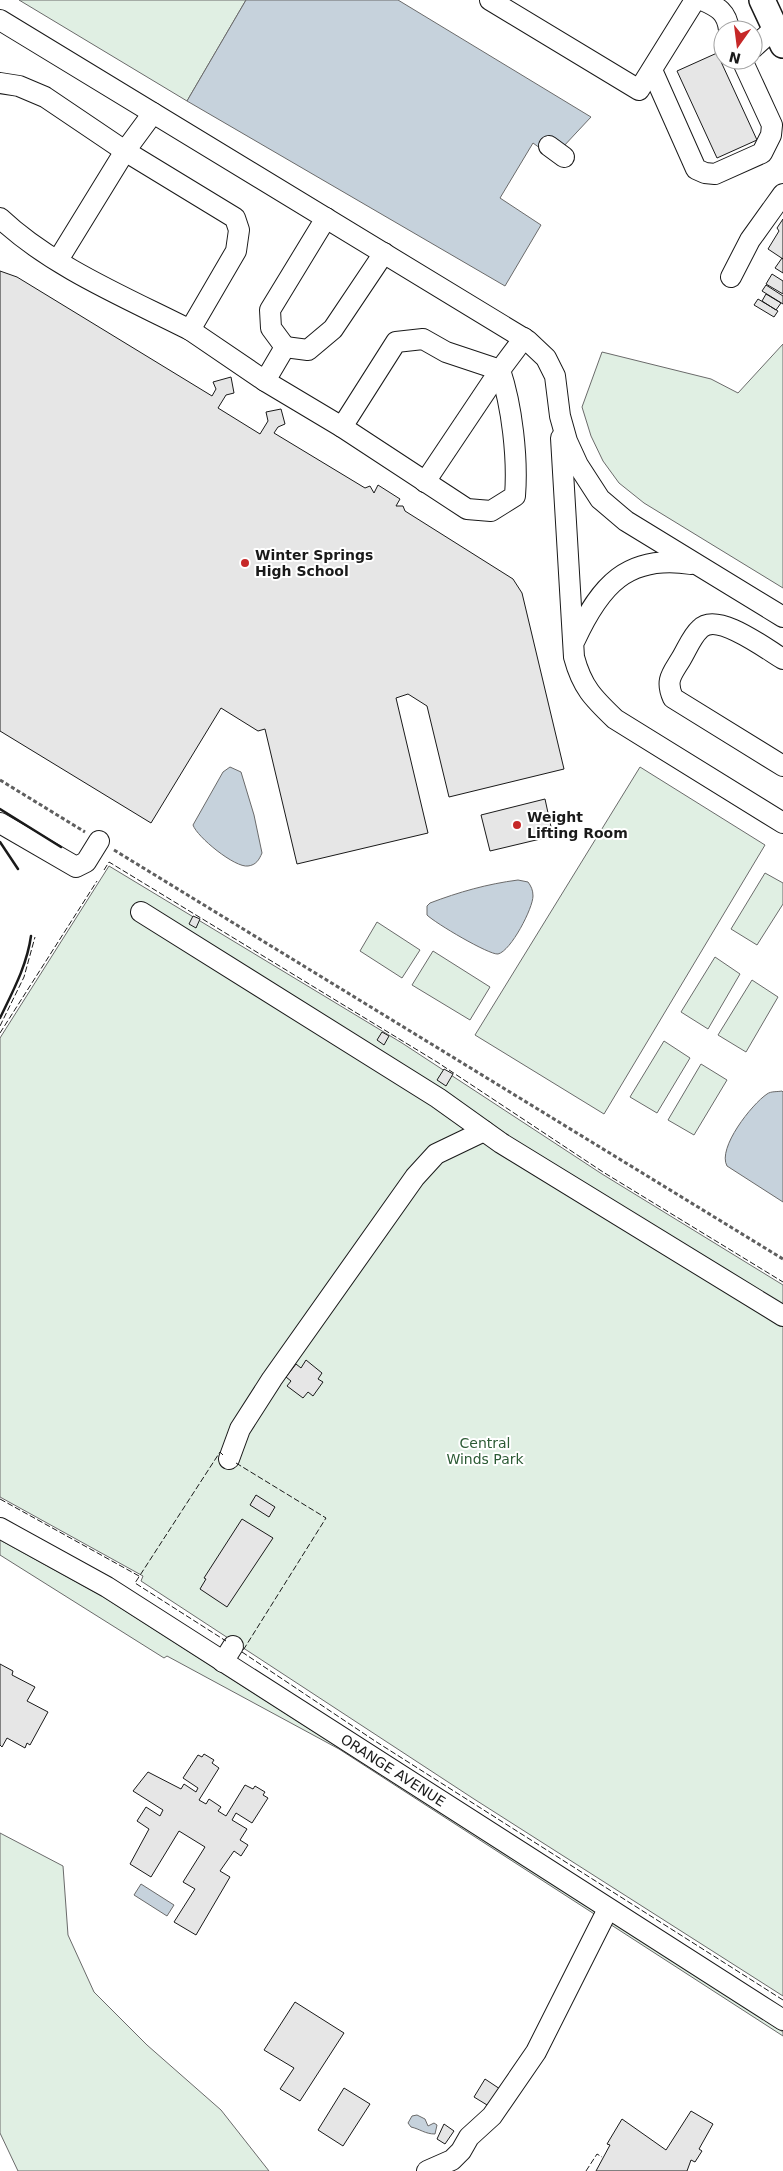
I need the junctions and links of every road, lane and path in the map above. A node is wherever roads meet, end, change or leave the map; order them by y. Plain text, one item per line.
1 (490, 0) edge
2 (695, 0) edge
3 (702, 0) edge
4 (762, 0) edge
5 (0, 20) edge
6 (727, 20) edge
7 (779, 37) edge
8 (763, 44) edge
9 (652, 70) junction
10 (747, 70) edge
11 (0, 83) edge
12 (153, 113) junction
13 (125, 151) junction
14 (783, 194) edge
15 (0, 218) edge
16 (326, 218) junction
17 (384, 253) junction
18 (58, 260) junction
19 (731, 277) dead end
20 (190, 330) junction
21 (524, 338) junction
22 (285, 347) junction
23 (500, 370) junction
24 (265, 381) junction
25 (560, 416) junction
26 (342, 428) junction
27 (425, 482) junction
28 (698, 565) junction
29 (783, 617) edge
30 (574, 642) junction
31 (783, 659) edge
32 (781, 761) edge
33 (0, 780) edge
34 (0, 823) edge
35 (783, 823) edge
36 (99, 841) junction
37 (141, 912) dead end
38 (484, 1131) junction
39 (783, 1259) edge
40 (783, 1316) edge
41 (230, 1459) dead end
42 (0, 1528) edge
43 (608, 1909) junction
44 (783, 2020) edge
45 (428, 2171) edge

1 - 9 street
2 - 9 street
3 - 6 street
4 - 7 main road
5 - 12 street
7 - 8 street
9 - 10 street
11 - 13 street
12 - 13 street
12 - 16 street
13 - 18 street
13 - 20 street
14 - 19 street
15 - 18 street
16 - 17 street
16 - 22 street
17 - 21 street
17 - 22 street
18 - 20 street
20 - 24 street
21 - 23 street
21 - 25 street
22 - 24 street
23 - 26 street
23 - 27 street
23 - 27 street
24 - 26 street
25 - 28 street
25 - 30 street
26 - 27 street
28 - 29 street
28 - 30 street
30 - 35 street
31 - 32 street
33 - 36 path
34 - 36 street
36 - 39 path
37 - 38 street
38 - 40 street
38 - 41 street
42 - 43 street, ORANGE AVENUE
43 - 44 street, ORANGE AVENUE
43 - 45 street

